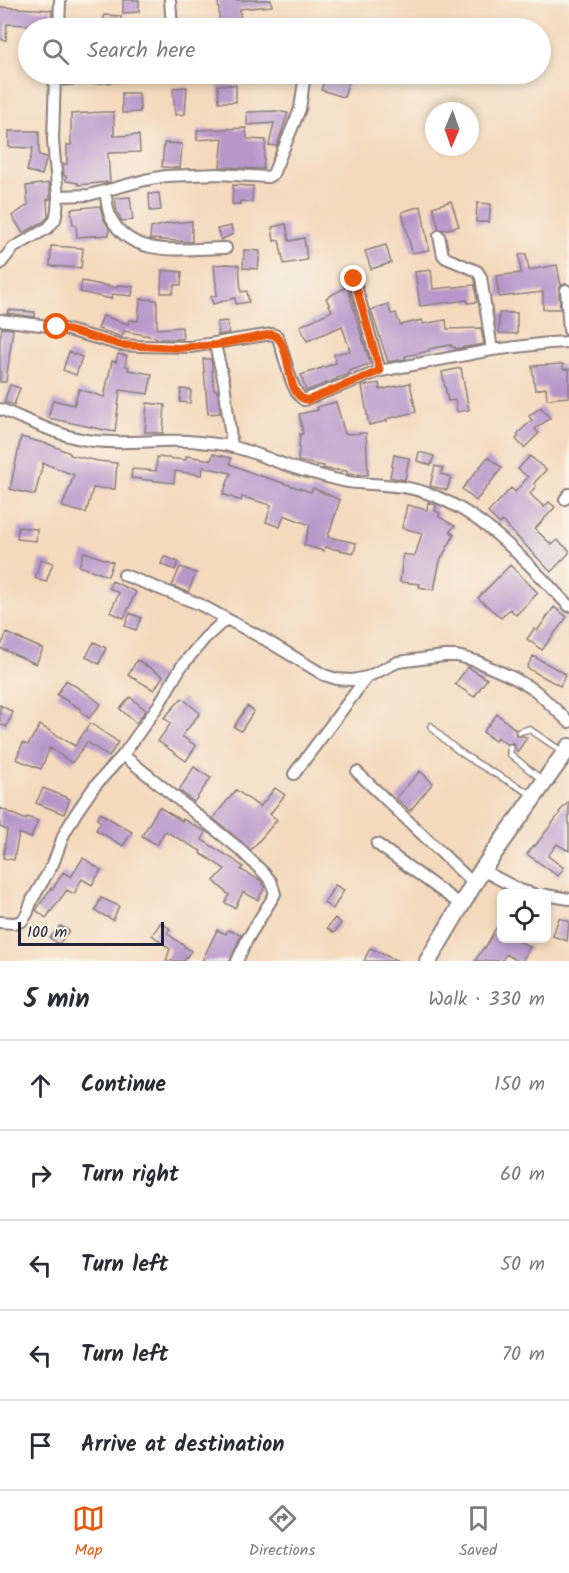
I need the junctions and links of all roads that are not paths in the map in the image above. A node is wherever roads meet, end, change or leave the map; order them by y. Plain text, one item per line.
1 (60, 0) edge
2 (170, 0) edge
3 (59, 18) edge
4 (171, 18) edge
5 (54, 84) edge
6 (303, 84) edge
7 (105, 191) junction
8 (58, 196) junction
9 (439, 236) dead end
10 (226, 248) dead end
11 (0, 264) edge
12 (354, 279) dead end
13 (567, 290) dead end
14 (0, 320) edge
15 (569, 330) edge
16 (569, 342) edge
17 (215, 345) junction
18 (492, 350) junction
19 (380, 371) junction
20 (0, 409) edge
21 (232, 447) junction
22 (124, 575) dead end
23 (569, 606) edge
24 (225, 619) junction
25 (367, 677) junction
26 (569, 722) edge
27 (431, 726) dead end
28 (519, 732) dead end
29 (510, 747) dead end
30 (567, 750) edge
31 (123, 755) junction
32 (357, 772) dead end
33 (294, 774) dead end
34 (544, 781) junction
35 (533, 795) junction
36 (377, 843) dead end
37 (478, 877) junction
38 (517, 889) edge
39 (551, 896) edge
40 (569, 899) edge
41 (461, 905) junction
42 (0, 922) edge
43 (237, 961) edge
44 (428, 961) edge

1 - 3 street
2 - 4 street
5 - 8 street
6 - 7 street
7 - 8 street
7 - 10 street
8 - 11 street
9 - 18 street
12 - 19 street
13 - 15 street
14 - 17 street
16 - 18 street
17 - 19 street
17 - 21 street
18 - 19 street
20 - 21 street
21 - 23 street
22 - 24 street
24 - 25 street
24 - 31 street
25 - 26 street
25 - 33 street
27 - 35 lane
28 - 30 lane
29 - 34 lane
30 - 34 main road
31 - 42 street
31 - 43 street
32 - 37 street
34 - 35 main road
35 - 37 main road
36 - 41 street
37 - 38 street
37 - 41 main road
39 - 40 street
41 - 44 main road

